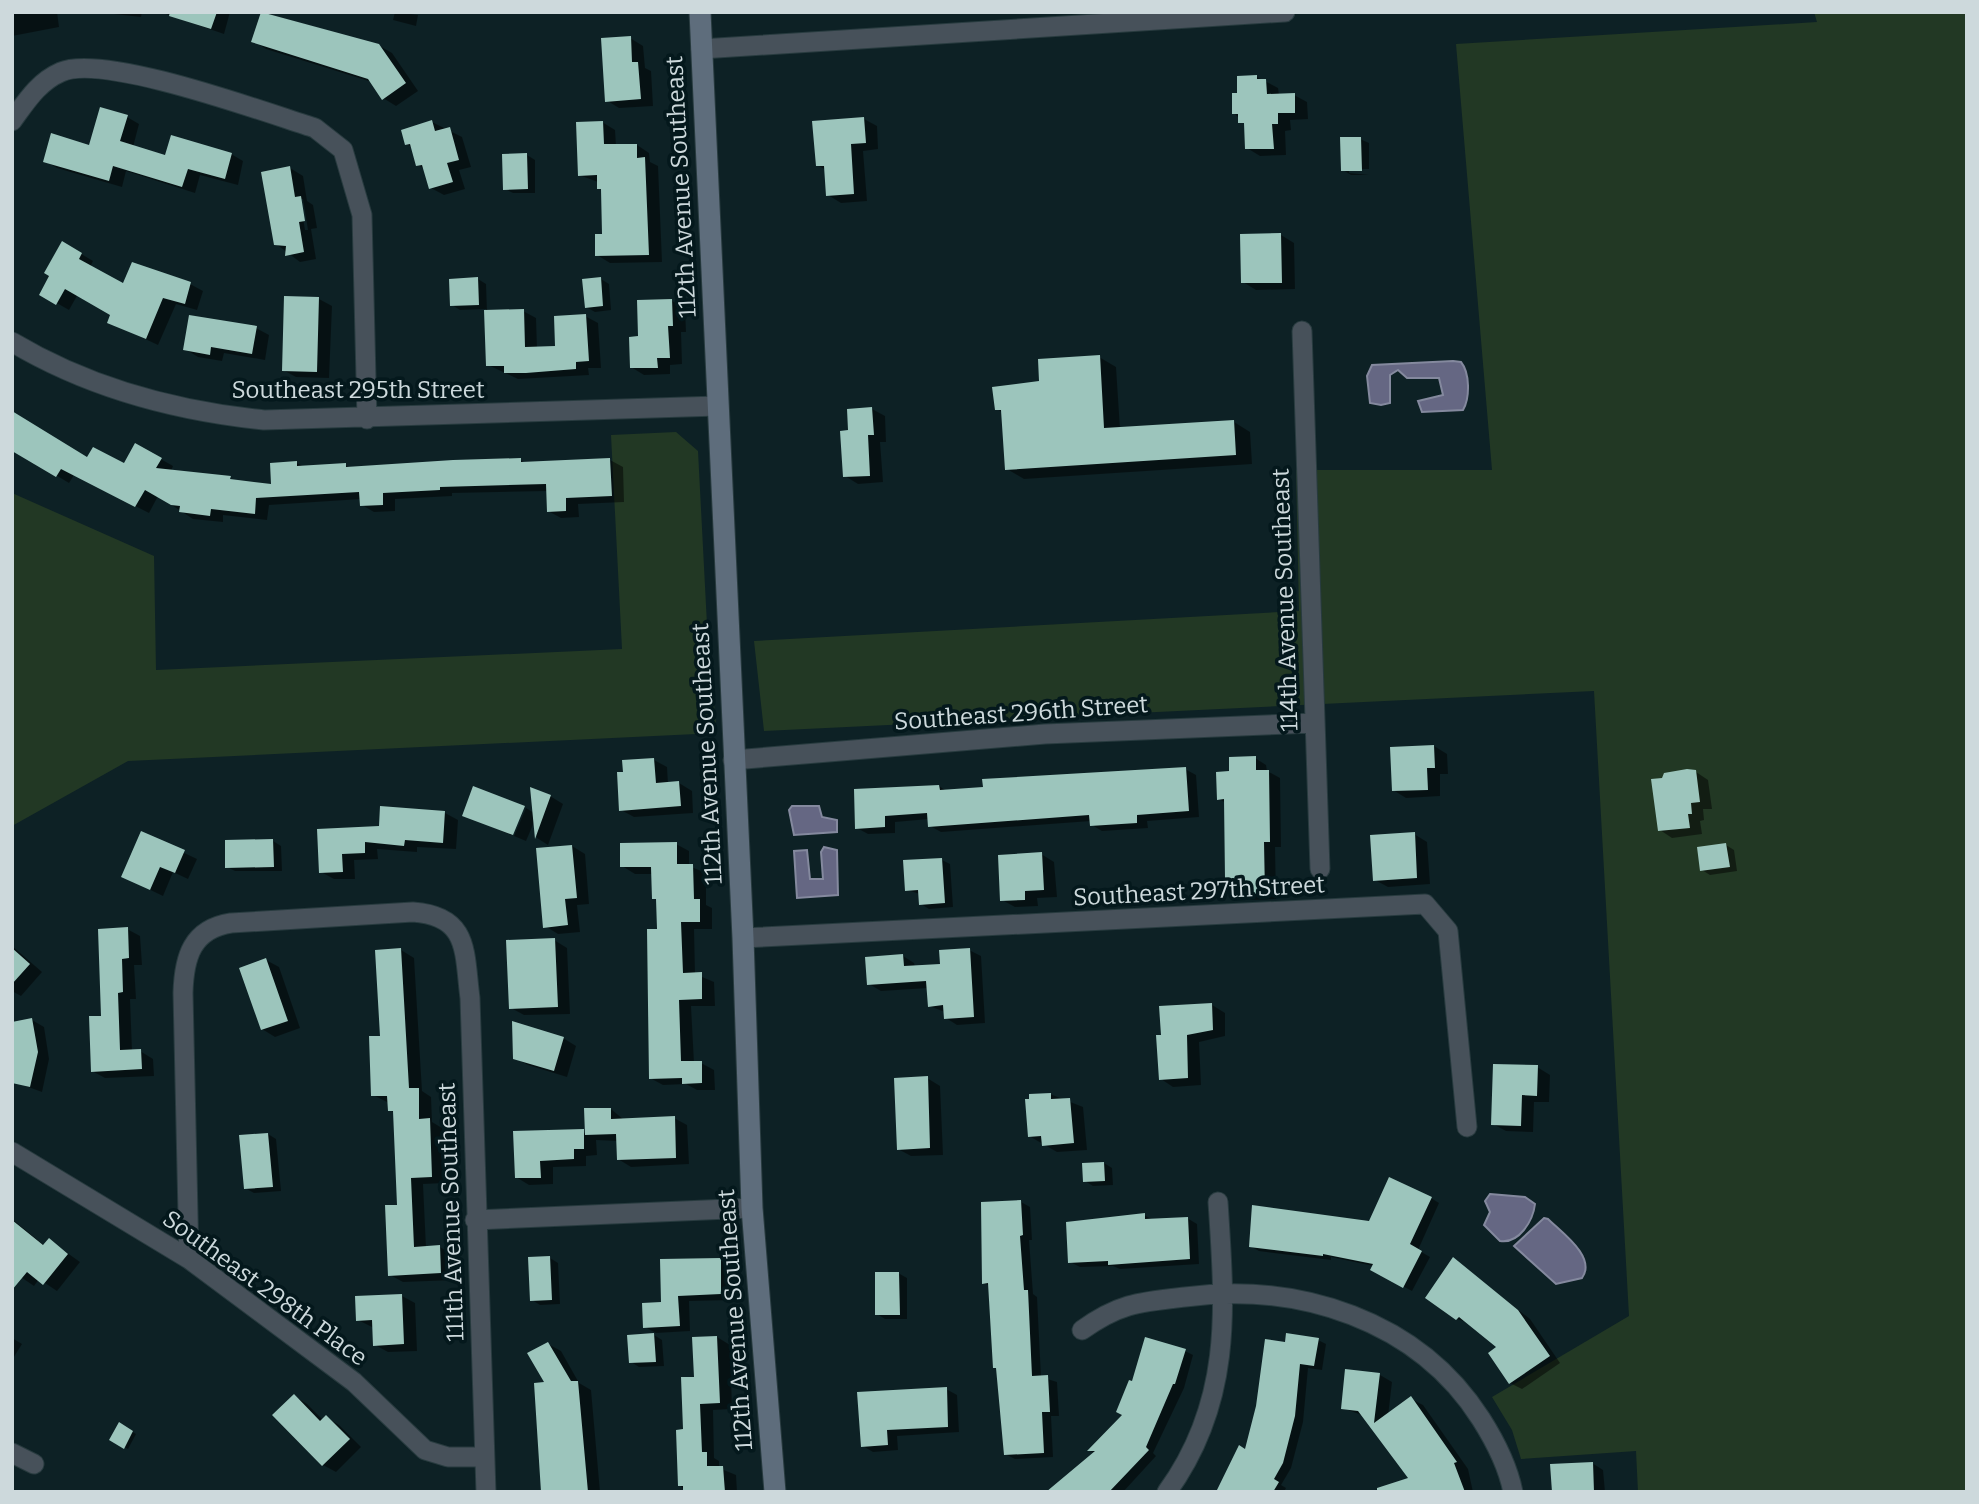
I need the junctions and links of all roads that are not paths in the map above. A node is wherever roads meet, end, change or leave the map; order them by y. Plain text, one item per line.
1 (700, 12) edge
2 (1285, 12) edge
3 (701, 49) junction
4 (12, 121) edge
5 (1302, 331) dead end
6 (12, 342) edge
7 (718, 406) junction
8 (366, 419) junction
9 (1313, 723) junction
10 (733, 760) junction
11 (1320, 869) dead end
12 (743, 939) junction
13 (1467, 1127) dead end
14 (12, 1152) edge
15 (1218, 1202) dead end
16 (752, 1208) junction
17 (475, 1220) junction
18 (189, 1259) junction
19 (1224, 1292) junction
20 (1082, 1330) dead end
21 (12, 1453) edge
22 (484, 1457) junction
23 (34, 1464) dead end
24 (486, 1492) edge
25 (775, 1492) edge
26 (1167, 1492) edge
27 (1513, 1492) edge

1 - 3 street, 112th Avenue Southeast
2 - 3 street
3 - 7 street, 112th Avenue Southeast
4 - 8 street
5 - 9 street, 114th Avenue Southeast
6 - 8 street, Southeast 295th Street
7 - 8 street, Southeast 295th Street
7 - 10 street, 112th Avenue Southeast
9 - 10 street, Southeast 296th Street
9 - 11 street, 114th Avenue Southeast
10 - 12 street, 112th Avenue Southeast
12 - 13 street, Southeast 297th Street
12 - 16 street, 112th Avenue Southeast
14 - 18 street, Southeast 298th Place
15 - 19 street
16 - 17 street
16 - 25 street, 112th Avenue Southeast
17 - 18 street, 111th Avenue Southeast
17 - 22 street, 111th Avenue Southeast
18 - 22 street, Southeast 298th Place
19 - 20 street
19 - 26 street
19 - 27 street
21 - 23 street
22 - 24 street, 111th Avenue Southeast

